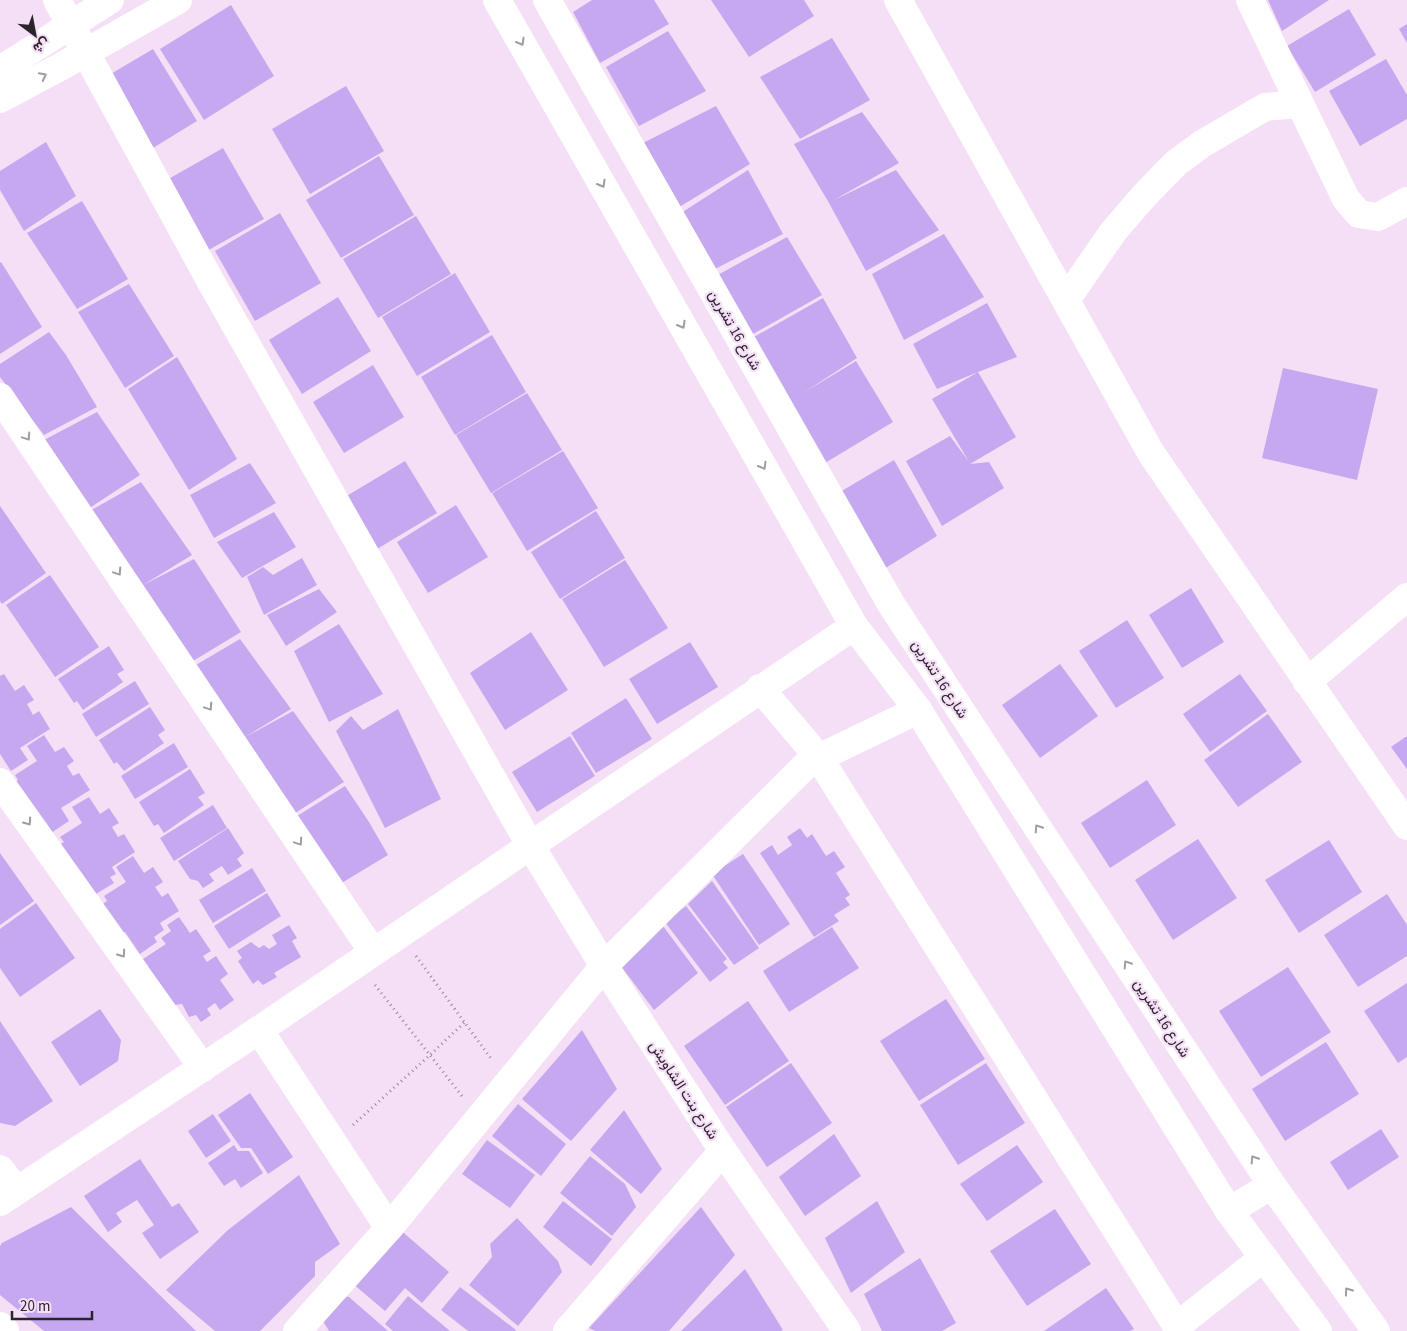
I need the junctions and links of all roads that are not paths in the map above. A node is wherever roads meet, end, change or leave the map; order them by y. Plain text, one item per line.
1 (58, 0) edge
2 (110, 0) edge
3 (178, 0) edge
4 (497, 0) edge
5 (547, 0) edge
6 (898, 0) edge
7 (1250, 0) edge
8 (70, 24) junction
9 (85, 53) junction
10 (0, 70) edge
11 (0, 99) edge
12 (1300, 104) junction
13 (1407, 201) edge
14 (1066, 300) junction
15 (0, 397) edge
16 (1407, 597) edge
17 (854, 626) junction
18 (1307, 682) junction
19 (760, 688) junction
20 (918, 710) junction
21 (819, 758) junction
22 (0, 782) edge
23 (1407, 826) edge
24 (530, 845) junction
25 (365, 957) junction
26 (604, 966) junction
27 (259, 1030) junction
28 (203, 1068) junction
29 (723, 1151) junction
30 (1272, 1186) junction
31 (5, 1187) edge
32 (1229, 1211) junction
33 (389, 1228) junction
34 (1263, 1258) junction
35 (0, 1326) edge
36 (1178, 1329) edge
37 (843, 1330) edge
38 (5, 1331) edge
39 (297, 1331) edge
40 (567, 1331) edge
41 (1318, 1331) edge
42 (1376, 1331) edge

1 - 8 street, شارع بنت الشاويش
2 - 8 street
3 - 9 street
4 -> 17 street
30 -> 5 street, شارع 16 تشرين
6 - 14 street
7 - 12 street
8 - 9 street, شارع بنت الشاويش
8 - 10 street
11 -> 9 street
9 - 24 street, شارع بنت الشاويش
12 - 13 street
12 - 14 street
14 - 18 street
15 -> 25 street
16 - 18 street
17 - 19 street
17 - 20 street
18 - 23 street
19 - 21 street
19 - 24 street
20 - 21 street
20 - 32 street
21 - 26 street
21 - 36 street
22 -> 28 street
24 - 25 street
24 - 26 street, شارع بنت الشاويش
25 - 27 street
26 - 29 street, شارع بنت الشاويش
26 - 33 street
27 - 28 street
27 - 33 street
28 - 31 street
29 - 37 street, شارع بنت الشاويش
29 - 40 street
30 - 32 street
42 -> 30 street, شارع 16 تشرين
32 - 34 street
33 - 39 street
34 - 36 street
34 - 41 street
35 - 38 street

